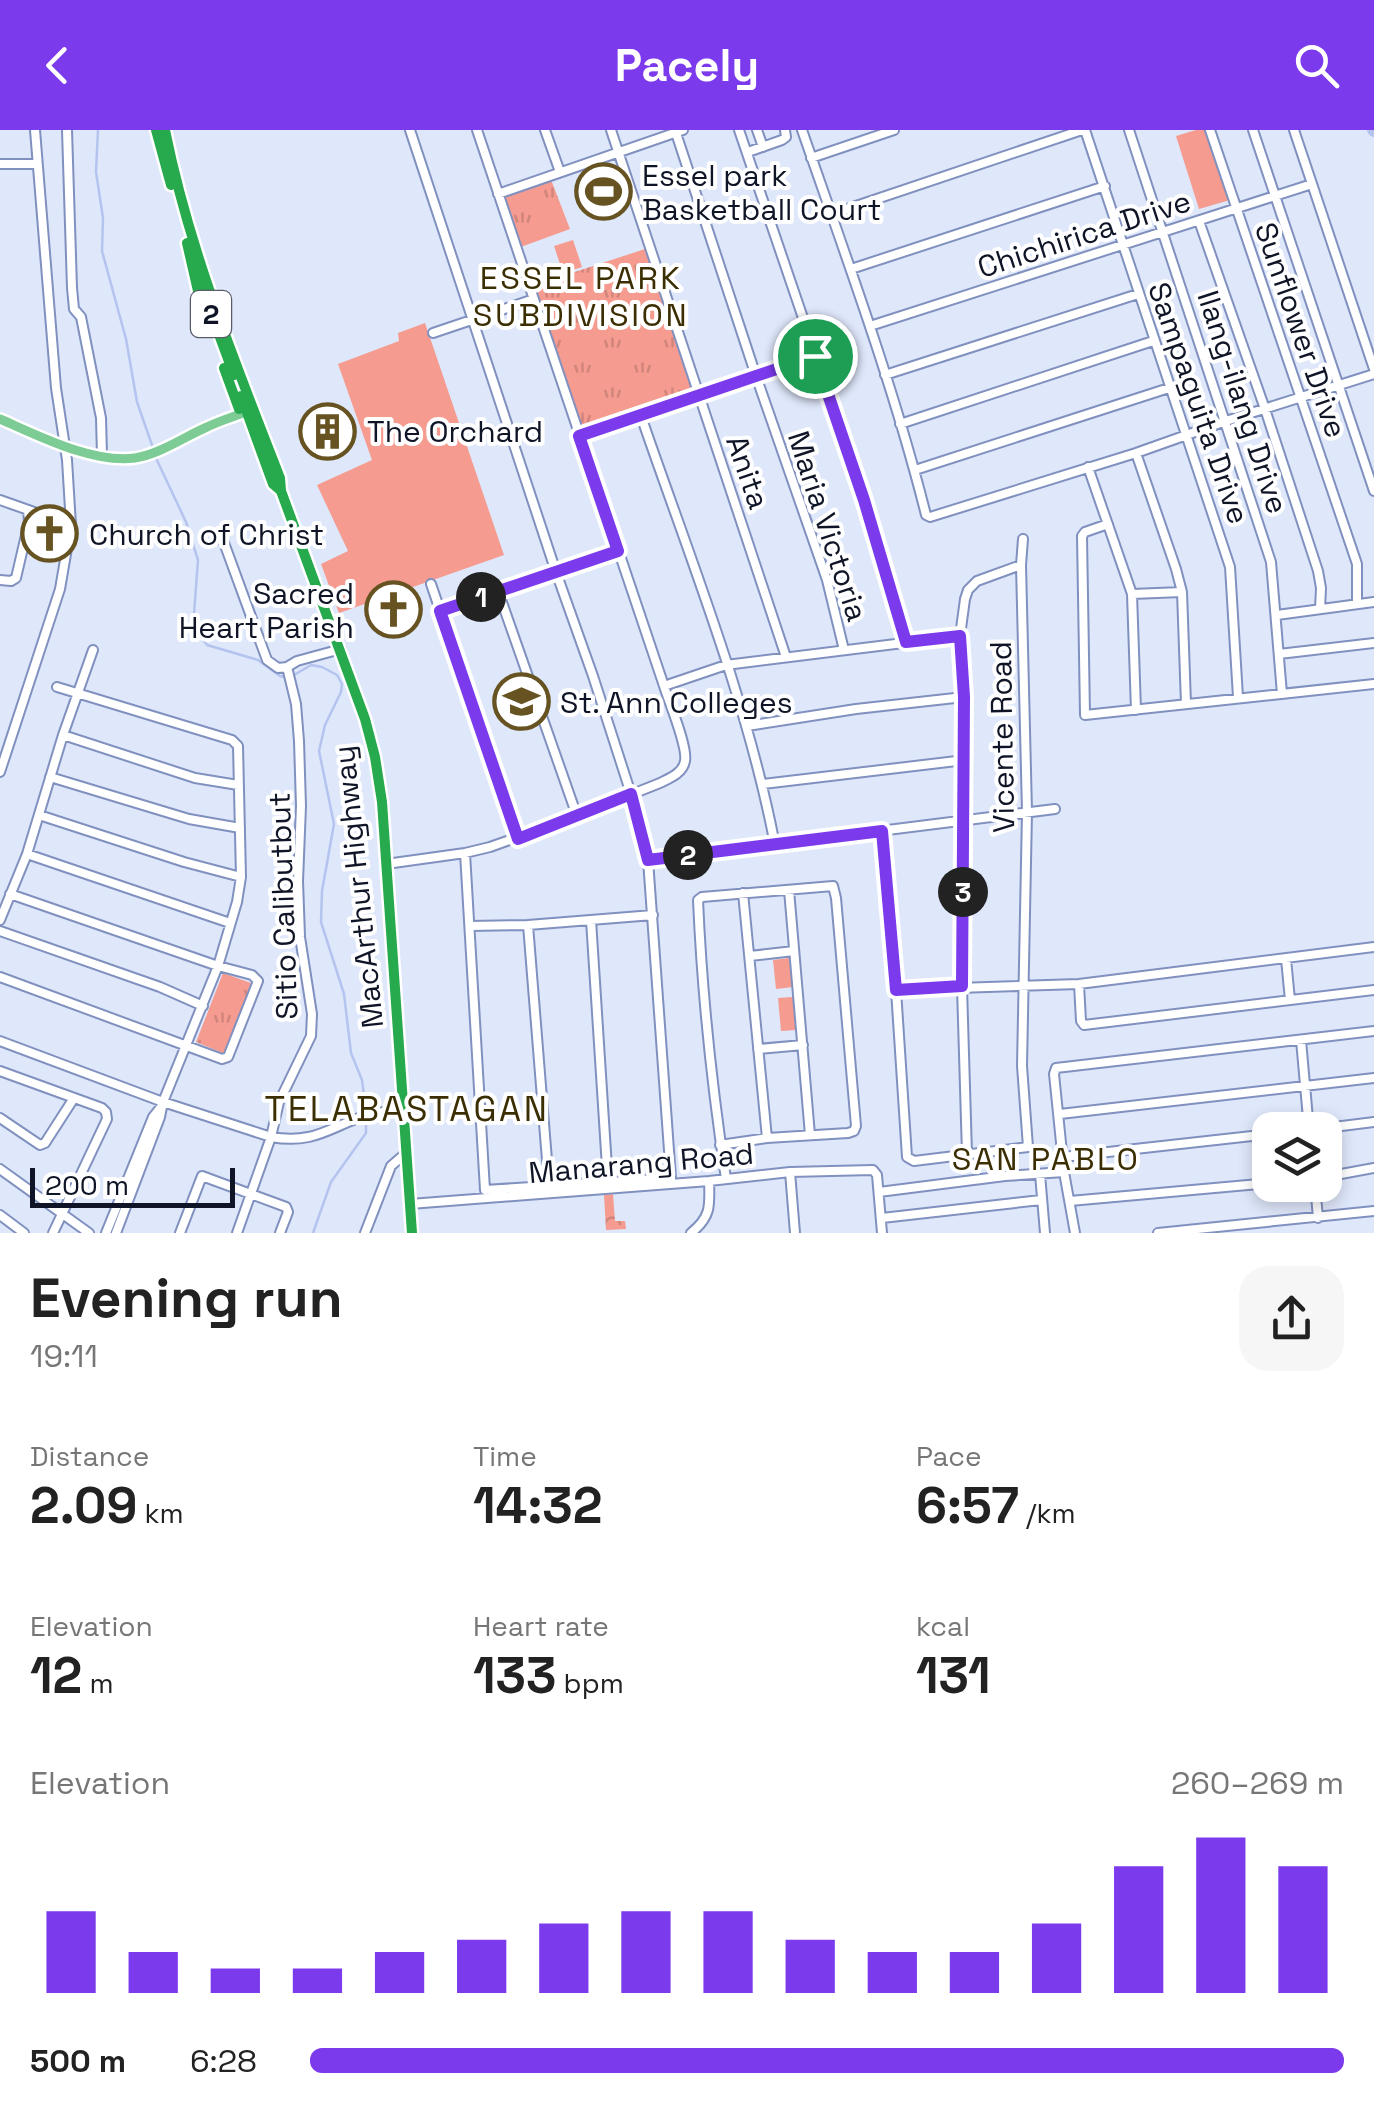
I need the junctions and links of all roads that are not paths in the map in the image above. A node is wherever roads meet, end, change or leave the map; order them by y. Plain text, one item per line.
1 (35, 130) edge
2 (67, 130) edge
3 (156, 130) edge
4 (165, 130) edge
5 (410, 130) edge
6 (476, 130) edge
7 (546, 130) edge
8 (611, 130) edge
9 (740, 130) edge
10 (757, 130) edge
11 (784, 130) edge
12 (802, 130) edge
13 (894, 130) edge
14 (1084, 130) edge
15 (1129, 130) edge
16 (1210, 130) edge
17 (1253, 130) edge
18 (1294, 130) edge
19 (678, 131) edge
20 (763, 147) junction
21 (618, 152) junction
22 (748, 152) junction
23 (812, 158) junction
24 (0, 164) edge
25 (37, 164) junction
26 (560, 172) junction
27 (1312, 184) junction
28 (1104, 186) junction
29 (498, 194) junction
30 (1276, 197) junction
31 (1236, 210) junction
32 (832, 214) junction
33 (1199, 221) junction
34 (1163, 232) junction
35 (1122, 246) junction
36 (851, 268) junction
37 (1138, 294) junction
38 (534, 299) junction
39 (473, 319) junction
40 (870, 326) junction
41 (433, 333) dead end
42 (1154, 340) junction
43 (815, 356) junction
44 (1374, 371) edge
45 (885, 375) junction
46 (756, 376) junction
47 (1339, 387) junction
48 (1170, 388) junction
49 (698, 396) junction
50 (1301, 398) junction
51 (1265, 409) junction
52 (247, 412) junction
53 (641, 416) junction
54 (0, 419) edge
55 (1226, 422) junction
56 (900, 424) junction
57 (579, 436) junction
58 (1186, 436) junction
59 (63, 445) junction
60 (1136, 453) junction
61 (102, 456) junction
62 (1088, 468) junction
63 (915, 470) junction
64 (1374, 492) edge
65 (0, 500) edge
66 (28, 510) junction
67 (1108, 524) junction
68 (72, 525) junction
69 (1024, 539) dead end
70 (224, 540) dead end
71 (618, 551) junction
72 (1022, 566) junction
73 (556, 572) junction
74 (0, 580) edge
75 (430, 584) dead end
76 (498, 591) junction
77 (1182, 592) junction
78 (1132, 594) junction
79 (1374, 602) edge
80 (1357, 604) junction
81 (1320, 609) junction
82 (440, 611) junction
83 (1277, 614) junction
84 (960, 636) junction
85 (906, 642) junction
86 (1374, 642) edge
87 (341, 649) junction
88 (93, 650) dead end
89 (844, 650) junction
90 (1279, 654) junction
91 (786, 657) junction
92 (726, 665) junction
93 (288, 674) junction
94 (1374, 684) edge
95 (664, 686) junction
96 (56, 687) dead end
97 (78, 694) junction
98 (1282, 694) junction
99 (964, 697) junction
100 (1238, 697) junction
101 (1186, 704) junction
102 (1136, 710) junction
103 (747, 726) junction
104 (63, 735) junction
105 (965, 760) junction
106 (0, 772) edge
107 (50, 777) junction
108 (763, 784) junction
109 (238, 785) junction
110 (631, 794) junction
111 (1055, 809) dead end
112 (1026, 812) junction
113 (39, 815) junction
114 (577, 816) junction
115 (964, 820) junction
116 (240, 828) junction
117 (882, 831) junction
118 (518, 839) junction
119 (775, 845) junction
120 (465, 853) junction
121 (26, 854) junction
122 (648, 860) junction
123 (386, 864) junction
124 (240, 876) junction
125 (789, 890) junction
126 (744, 893) junction
127 (10, 894) junction
128 (653, 915) junction
129 (0, 920) edge
130 (591, 920) junction
131 (230, 923) junction
132 (528, 925) junction
133 (470, 926) junction
134 (0, 931) edge
135 (1374, 947) edge
136 (794, 951) junction
137 (750, 956) junction
138 (1286, 959) junction
139 (218, 966) junction
140 (0, 977) edge
141 (1079, 984) junction
142 (962, 986) junction
143 (1024, 986) junction
144 (896, 990) junction
145 (1374, 990) edge
146 (1290, 1000) junction
147 (203, 1006) junction
148 (1374, 1031) edge
149 (1301, 1040) junction
150 (0, 1041) edge
151 (186, 1046) junction
152 (803, 1046) junction
153 (758, 1049) junction
154 (0, 1071) edge
155 (1374, 1078) edge
156 (1305, 1086) junction
157 (74, 1098) junction
158 (162, 1105) junction
159 (404, 1111) junction
160 (1308, 1112) edge
161 (1060, 1114) junction
162 (0, 1118) edge
163 (1374, 1122) edge
164 (1342, 1126) edge
165 (810, 1135) junction
166 (271, 1136) junction
167 (1252, 1136) edge
168 (766, 1138) junction
169 (720, 1145) junction
170 (406, 1153) junction
171 (967, 1154) junction
172 (1062, 1156) junction
173 (0, 1168) edge
174 (1374, 1168) edge
175 (790, 1172) junction
176 (1064, 1172) junction
177 (1040, 1174) junction
178 (1342, 1174) edge
179 (726, 1179) junction
180 (710, 1181) junction
181 (608, 1182) junction
182 (548, 1185) junction
183 (1252, 1185) edge
184 (879, 1192) junction
185 (251, 1193) junction
186 (1041, 1200) junction
187 (1070, 1201) junction
188 (1317, 1202) edge
189 (410, 1204) junction
190 (1374, 1211) edge
191 (63, 1214) junction
192 (0, 1215) edge
193 (882, 1218) junction
194 (1318, 1218) junction
195 (24, 1233) edge
196 (53, 1233) edge
197 (90, 1233) edge
198 (106, 1233) edge
199 (116, 1233) edge
200 (180, 1233) edge
201 (237, 1233) edge
202 (280, 1233) edge
203 (365, 1233) edge
204 (412, 1233) edge
205 (690, 1233) edge
206 (795, 1233) edge
207 (882, 1233) edge
208 (1045, 1233) edge
209 (1074, 1233) edge
210 (1158, 1233) edge

1 - 25 street
2 - 61 street
3 - 52 highway, MacArthur Highway / 2
4 - 52 highway, MacArthur Highway / 2
5 - 39 street
6 - 29 street
7 - 26 street
8 - 21 street, Anita
9 - 22 street
10 - 20 street
11 - 20 street
12 - 23 street
13 - 23 street
14 - 28 street, Sampaguita Drive
14 - 32 street
15 - 34 street, Ilang-ilang Drive
16 - 31 street, Sunflower Drive
17 - 30 street
18 - 27 street
19 - 21 street
19 - 46 street, Maria Victoria
20 - 22 street
21 - 26 street
21 - 49 street, Anita
22 - 43 street
23 - 32 street
24 - 25 street
25 - 59 street
26 - 29 street
27 - 30 street, Chichirica Drive
27 - 44 street
28 - 35 street, Sampaguita Drive
28 - 36 street
29 - 38 street
30 - 31 street, Chichirica Drive
30 - 47 street
31 - 33 street, Chichirica Drive
31 - 50 street, Sunflower Drive
32 - 36 street
33 - 34 street, Chichirica Drive
33 - 51 street
34 - 35 street, Chichirica Drive
34 - 55 street, Ilang-ilang Drive
35 - 37 street, Sampaguita Drive
35 - 40 street, Chichirica Drive
36 - 40 street
37 - 42 street, Sampaguita Drive
37 - 45 street
38 - 39 street
38 - 57 street
39 - 41 street
39 - 73 street
40 - 45 street
42 - 48 street, Sampaguita Drive
42 - 56 street
43 - 46 street
43 - 85 street
44 - 47 street
45 - 56 street
46 - 49 street
46 - 89 street, Maria Victoria
47 - 50 street
47 - 64 street
48 - 58 street, Sampaguita Drive
48 - 63 street
49 - 53 street
49 - 91 street, Anita
50 - 51 street
50 - 80 street, Sunflower Drive
51 - 55 street
51 - 81 street
52 - 61 main road
52 - 87 highway, MacArthur Highway / 2
53 - 57 street
53 - 92 street
54 - 59 main road
55 - 58 street
55 - 83 street, Ilang-ilang Drive
56 - 63 street
57 - 71 street
58 - 60 street
58 - 100 street, Sampaguita Drive
59 - 61 main road
59 - 68 street
60 - 62 street
60 - 77 street
62 - 63 street
62 - 67 street
65 - 66 street
66 - 68 street
66 - 74 street
67 - 78 street
67 - 102 street
68 - 106 street
69 - 72 street, Vicente Road
70 - 93 street
71 - 73 street
71 - 95 street
72 - 84 street
72 - 112 street, Vicente Road
73 - 76 street
73 - 110 street
75 - 82 street
76 - 82 street
76 - 114 street
77 - 78 street
77 - 101 street
78 - 102 street
79 - 80 street
80 - 81 street
81 - 83 street
82 - 118 street
83 - 90 street, Ilang-ilang Drive
84 - 85 street
84 - 99 street
85 - 89 street
86 - 90 street
87 - 93 street
87 - 123 highway, MacArthur Highway / 2
88 - 97 street
89 - 91 street
90 - 98 street, Ilang-ilang Drive
91 - 92 street
92 - 95 street
92 - 103 street
93 - 166 street, Sitio Calibutbut
94 - 98 street
95 - 110 street
96 - 97 street
97 - 104 street
97 - 109 street
98 - 100 street
99 - 103 street
99 - 105 street
100 - 101 street
101 - 102 street
103 - 108 street
104 - 107 street
104 - 109 street
105 - 108 street
105 - 115 street
107 - 113 street
107 - 116 street
108 - 119 street
109 - 116 street
110 - 114 street
110 - 122 street
111 - 112 street
112 - 115 street
112 - 143 street, Vicente Road
113 - 121 street
113 - 124 street
114 - 118 street
115 - 117 street
115 - 142 street
116 - 124 street
117 - 119 street
117 - 144 street
118 - 120 street
119 - 122 street
120 - 123 street
120 - 133 street
121 - 127 street
121 - 131 street
122 - 128 street
123 - 159 highway, MacArthur Highway / 2
124 - 131 street
125 - 126 street
125 - 136 street
125 - 165 street
126 - 137 street
126 - 169 street
127 - 129 street
127 - 139 street
128 - 130 street
128 - 181 street
130 - 132 street
130 - 181 street
131 - 139 street
132 - 133 street
132 - 182 street
133 - 182 street
134 - 147 street
135 - 138 street
136 - 137 street
136 - 152 street
137 - 153 street
138 - 141 street
138 - 146 street
139 - 147 street
139 - 151 street
140 - 151 street
141 - 143 street
141 - 146 street
142 - 143 street
142 - 144 street
142 - 171 street
143 - 171 street, Vicente Road
144 - 171 street
145 - 146 street
147 - 151 street
148 - 149 street
149 - 156 street
149 - 161 street
150 - 158 street
151 - 158 street
152 - 153 street
152 - 165 street
153 - 168 street
154 - 157 street
155 - 156 street
156 - 160 street
156 - 161 street
157 - 162 street
157 - 191 street
158 - 166 street
158 - 198 street
158 - 199 street
159 - 166 street
159 - 170 highway, MacArthur Highway / 2
161 - 172 street
163 - 164 street
165 - 168 street
166 - 185 street, Sitio Calibutbut
167 - 172 street
168 - 169 street
169 - 179 street
170 - 189 highway, MacArthur Highway / 2
170 - 203 street
172 - 176 street
173 - 191 street
174 - 178 street
175 - 179 street, Manarang Road
175 - 184 street, Manarang Road
175 - 206 street
176 - 177 street
176 - 187 street
177 - 184 street
177 - 186 street
179 - 180 street, Manarang Road
180 - 189 street, Manarang Road
180 - 205 street
181 - 182 street
183 - 187 street
184 - 193 street
185 - 200 street
185 - 201 street, Sitio Calibutbut
185 - 202 street
186 - 193 street
186 - 208 street
187 - 209 street
188 - 194 street
189 - 204 highway, MacArthur Highway / 2
190 - 194 street
191 - 196 street
191 - 197 street
192 - 195 street
193 - 207 street
194 - 210 street

